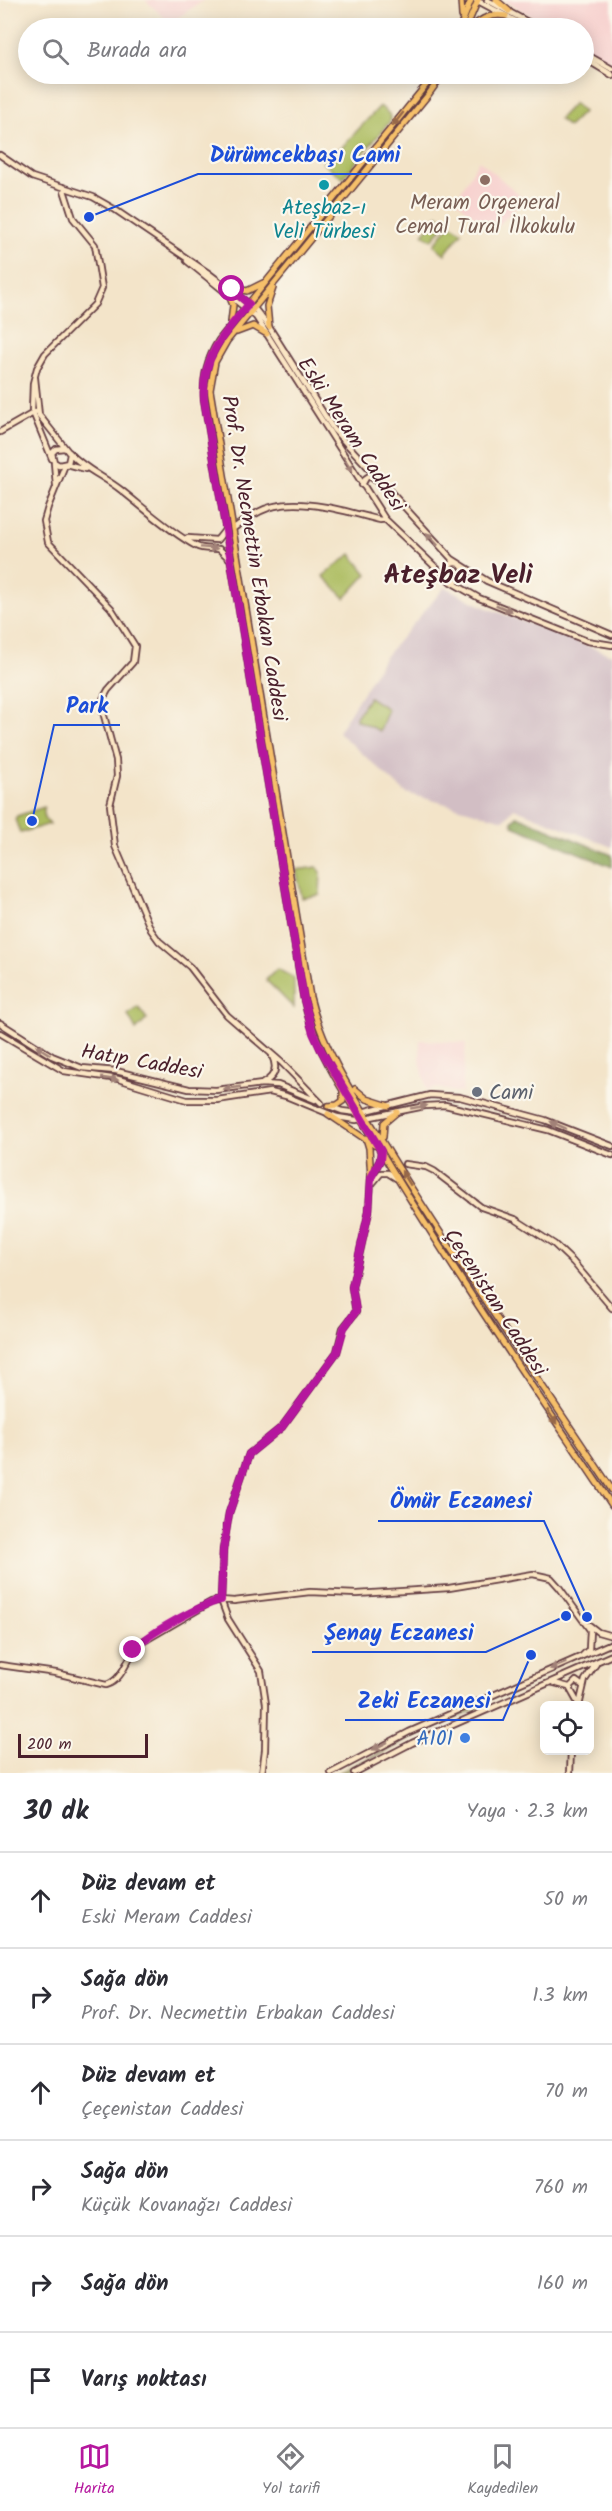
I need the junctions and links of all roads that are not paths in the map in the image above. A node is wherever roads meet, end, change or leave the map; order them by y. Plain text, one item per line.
1 (461, 0) edge
2 (471, 0) edge
3 (477, 0) edge
4 (487, 0) edge
5 (496, 0) edge
6 (507, 14) junction
7 (461, 18) edge
8 (464, 18) edge
9 (470, 18) edge
10 (486, 18) edge
11 (513, 18) edge
12 (516, 18) edge
13 (594, 59) edge
14 (594, 64) edge
15 (612, 69) edge
16 (612, 75) edge
17 (427, 84) edge
18 (436, 84) edge
19 (0, 154) edge
20 (63, 187) junction
21 (269, 279) junction
22 (277, 281) junction
23 (228, 290) junction
24 (250, 308) junction
25 (269, 327) junction
26 (228, 329) junction
27 (267, 334) junction
28 (227, 341) junction
29 (35, 412) junction
30 (0, 432) edge
31 (66, 450) junction
32 (53, 460) junction
33 (66, 464) junction
34 (88, 470) junction
35 (362, 485) junction
36 (56, 487) junction
37 (408, 514) junction
38 (385, 519) junction
39 (234, 528) junction
40 (226, 529) junction
41 (186, 538) junction
42 (231, 560) junction
43 (460, 565) junction
44 (612, 635) edge
45 (612, 645) edge
46 (0, 1023) edge
47 (0, 1033) edge
48 (271, 1054) junction
49 (262, 1084) junction
50 (346, 1086) junction
51 (321, 1103) junction
52 (328, 1106) junction
53 (389, 1106) junction
54 (366, 1112) junction
55 (397, 1112) junction
56 (358, 1113) junction
57 (328, 1114) junction
58 (370, 1119) junction
59 (362, 1120) junction
60 (365, 1137) junction
61 (385, 1145) junction
62 (612, 1146) edge
63 (381, 1151) junction
64 (612, 1155) edge
65 (405, 1164) dead end
66 (371, 1178) junction
67 (397, 1178) junction
68 (371, 1189) junction
69 (612, 1308) edge
70 (612, 1490) edge
71 (612, 1505) edge
72 (221, 1600) junction
73 (583, 1619) junction
74 (612, 1636) edge
75 (612, 1643) edge
76 (612, 1655) edge
77 (582, 1656) junction
78 (598, 1662) junction
79 (0, 1665) edge
80 (584, 1686) junction
81 (538, 1688) junction
82 (571, 1689) junction
83 (577, 1701) edge
84 (580, 1701) edge
85 (572, 1755) edge
86 (262, 1773) edge
87 (332, 1773) edge
88 (354, 1773) edge
89 (570, 1773) edge

1 - 7 main road
2 - 8 main road
3 - 6 street
3 - 9 main road
4 - 6 street
5 - 6 main road
6 - 10 main road
6 - 11 street
6 - 12 street
13 - 15 street
14 - 16 street
17 -> 21 main road, Prof. Dr. Necmettin Erbakan Caddesi
18 - 22 main road, Prof. Dr. Necmettin Erbakan Caddesi
19 - 20 street, Eski Meram Caddesi
20 - 23 street, Eski Meram Caddesi
20 - 29 street
21 - 23 main road
21 - 24 main road, Prof. Dr. Necmettin Erbakan Caddesi
22 - 24 main road, Prof. Dr. Necmettin Erbakan Caddesi
22 - 25 main road
23 - 24 street, Eski Meram Caddesi
23 - 26 main road
24 - 25 street, Eski Meram Caddesi
24 - 26 main road, Prof. Dr. Necmettin Erbakan Caddesi
24 - 27 street, Eski Meram Caddesi
24 - 28 main road, Prof. Dr. Necmettin Erbakan Caddesi
25 - 37 street, Eski Meram Caddesi
26 - 40 main road, Prof. Dr. Necmettin Erbakan Caddesi
27 - 28 main road
27 -> 35 street, Eski Meram Caddesi
28 - 39 main road, Prof. Dr. Necmettin Erbakan Caddesi
29 - 30 street
29 - 31 street
29 - 32 street
31 - 32 street
31 - 33 street
31 - 34 street
32 - 33 street
32 - 36 street
33 - 34 street
33 - 36 street
34 - 41 street
35 - 37 street
35 - 38 street, Eski Meram Caddesi
36 - 48 street
43 -> 37 street, Eski Meram Caddesi
38 - 39 street
38 -> 45 street, Eski Meram Caddesi
39 - 50 main road, Prof. Dr. Necmettin Erbakan Caddesi
40 - 41 street
40 - 42 main road, Prof. Dr. Necmettin Erbakan Caddesi
41 -> 42 street
42 - 50 main road, Prof. Dr. Necmettin Erbakan Caddesi
43 - 43 street
43 - 44 street, Eski Meram Caddesi
49 -> 46 street, Hatıp Caddesi
47 -> 57 street, Hatıp Caddesi
48 - 49 street
48 - 51 street
49 - 51 street, Hatıp Caddesi
50 - 52 main road
50 - 53 main road
50 - 54 main road, Prof. Dr. Necmettin Erbakan Caddesi
50 - 56 main road, Prof. Dr. Necmettin Erbakan Caddesi
51 - 52 street, Hatıp Caddesi
52 - 56 street, Hatıp Caddesi
53 - 54 street
62 -> 53 street
54 - 56 street
54 - 58 main road, Çeçenistan Caddesi
55 - 58 street, Hatıp Caddesi
55 - 61 main road
55 -> 64 street, Hatıp Caddesi
56 - 59 main road, Çeçenistan Caddesi
57 - 59 street, Hatıp Caddesi
57 - 60 main road
58 - 59 street, Hatıp Caddesi
58 - 61 main road, Çeçenistan Caddesi
59 - 63 main road, Çeçenistan Caddesi
60 - 63 main road
60 - 66 main road
70 -> 61 main road, Çeçenistan Caddesi
63 - 66 street
63 - 67 main road, Çeçenistan Caddesi
65 - 69 street
66 - 68 street
67 - 68 street
67 -> 71 main road, Çeçenistan Caddesi
68 - 72 street
72 - 73 street
72 - 79 street
72 - 86 street
73 - 74 street
73 - 77 street
75 - 77 street
76 - 78 street
77 -> 87 street
78 - 80 street
78 - 81 street
80 - 82 street
80 - 84 street
81 - 82 street
81 - 88 street
82 - 83 street
85 - 89 street

